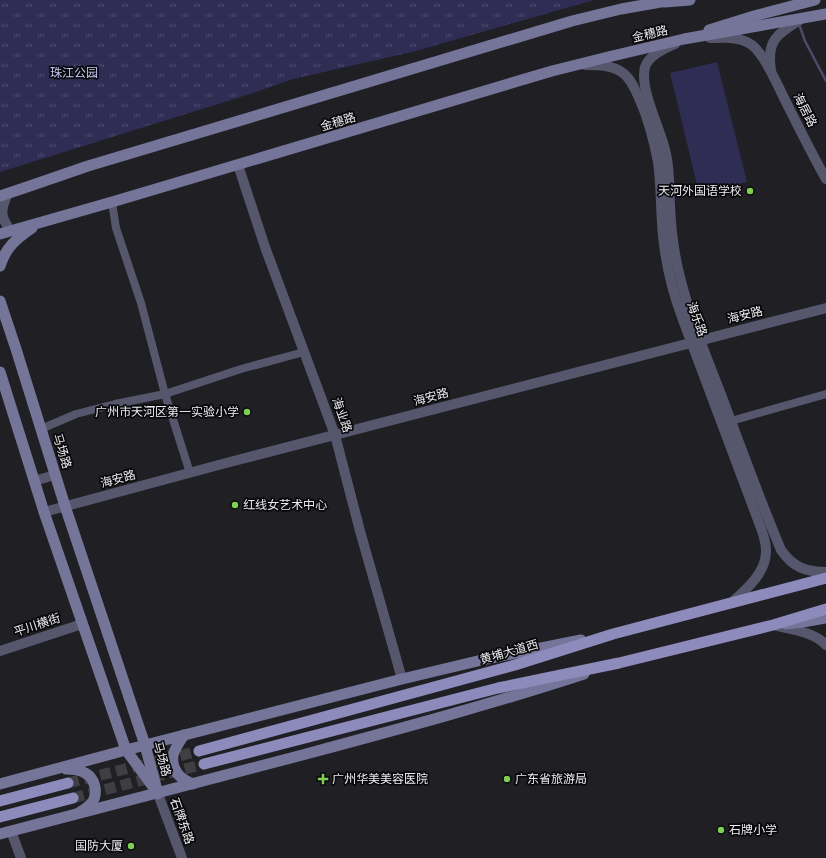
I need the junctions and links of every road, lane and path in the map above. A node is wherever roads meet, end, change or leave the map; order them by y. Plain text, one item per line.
1 (672, 0) edge
2 (690, 0) edge
3 (815, 0) edge
4 (660, 3) junction
5 (824, 15) edge
6 (801, 19) junction
7 (684, 39) junction
8 (579, 64) junction
9 (772, 74) junction
10 (238, 165) junction
11 (826, 179) edge
12 (3, 192) edge
13 (112, 202) junction
14 (40, 223) junction
15 (11, 231) junction
16 (0, 234) edge
17 (0, 266) edge
18 (0, 301) edge
19 (826, 308) edge
20 (696, 341) junction
21 (304, 352) junction
22 (0, 372) edge
23 (165, 394) junction
24 (826, 394) edge
25 (731, 422) junction
26 (41, 429) junction
27 (335, 435) junction
28 (190, 473) junction
29 (55, 475) junction
30 (34, 481) junction
31 (65, 506) junction
32 (44, 512) junction
33 (826, 572) edge
34 (826, 578) edge
35 (731, 603) junction
36 (826, 609) edge
37 (826, 618) edge
38 (82, 624) junction
39 (773, 625) junction
40 (612, 634) junction
41 (826, 645) edge
42 (0, 651) edge
43 (619, 663) junction
44 (402, 679) junction
45 (184, 735) junction
46 (145, 745) junction
47 (126, 750) junction
48 (199, 751) tunnel mouth
49 (204, 764) tunnel mouth
50 (60, 768) junction
51 (68, 783) tunnel mouth
52 (0, 784) edge
53 (193, 784) junction
54 (158, 794) junction
55 (73, 798) tunnel mouth
56 (0, 801) edge
57 (77, 815) junction
58 (0, 817) edge
59 (5, 833) edge
60 (21, 858) edge
61 (182, 858) edge

1 - 4 main road
2 - 4 main road
3 - 7 main road
4 - 12 main road
5 - 6 main road
6 - 7 main road
6 - 9 street
7 - 8 main road, 金穗路
7 - 9 street, 海居路
7 - 20 street, 海乐路
8 - 10 main road, 金穗路
8 - 20 street, 海乐路
9 - 11 street, 海居路
10 - 13 main road, 金穗路
10 - 21 street, 海业路
12 - 15 street
13 - 14 main road, 金穗路
13 - 23 street
14 - 15 main road, 金穗路
14 - 17 main road
15 - 16 main road, 金穗路
18 - 26 main road, 马场路
19 - 20 street, 海安路
20 - 25 street, 海乐路
20 - 27 street, 海安路
20 - 35 street, 海乐路
21 - 23 street
21 - 27 street, 海业路
22 - 30 main road, 马场路
23 - 26 street
23 - 28 street
24 - 25 street
25 - 33 street, 海乐路
26 - 29 main road, 马场路
27 - 28 street, 海安路
27 - 44 street, 海业路
28 - 31 street, 海安路
29 - 30 street
29 - 31 main road, 马场路
30 - 32 main road, 马场路
31 - 32 street, 海安路
31 - 46 main road, 马场路
32 - 38 main road, 马场路
34 - 35 main road, 黄埔大道西
35 - 40 main road, 黄埔大道西
36 - 39 main road
37 - 39 main road
38 - 42 street, 平川横街
38 - 47 main road, 马场路
39 - 41 street
39 - 43 main road
40 - 44 main road
40 - 48 main road, 黄埔大道西
43 - 49 main road
43 - 53 main road
44 - 45 main road
45 - 46 main road
45 - 53 main road
46 - 47 main road
46 - 54 main road, 马场路
47 - 50 main road
47 - 54 main road, 马场路
50 - 52 main road
50 - 57 main road
51 - 56 main road
53 - 54 main road
54 - 57 main road
54 - 61 street, 石牌东路
55 - 58 main road
57 - 59 main road
59 - 60 street

